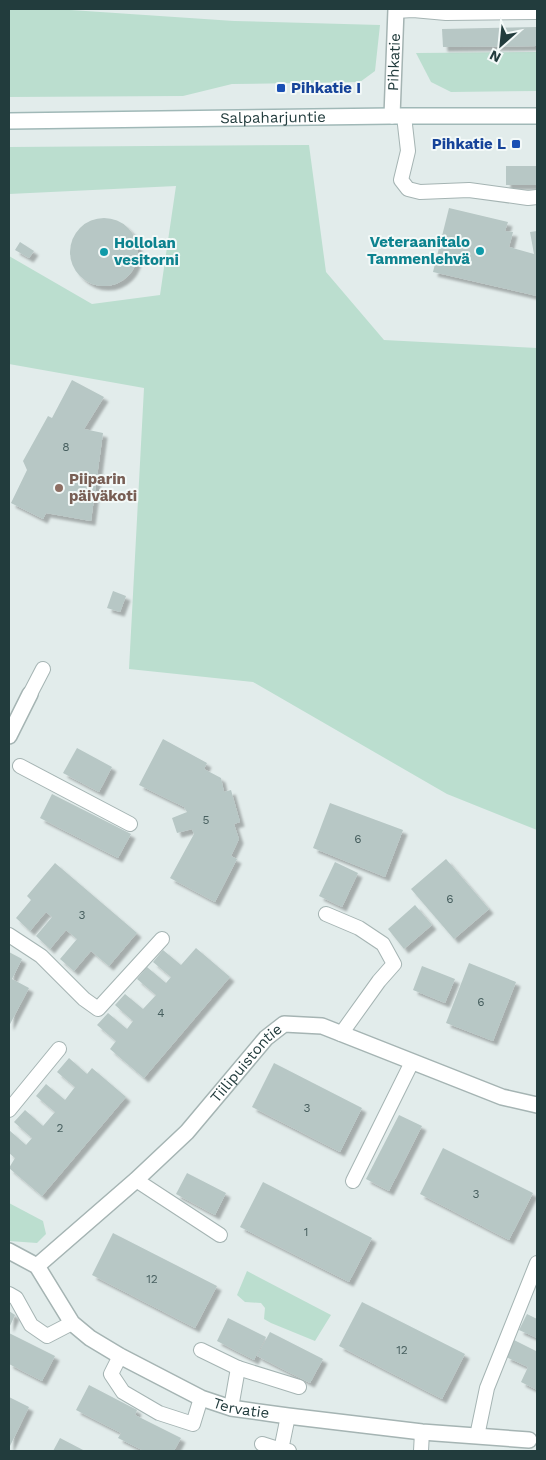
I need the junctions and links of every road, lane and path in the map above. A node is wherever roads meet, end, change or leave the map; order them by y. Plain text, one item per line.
1 (396, 10) edge
2 (537, 12) edge
3 (398, 116) junction
4 (537, 116) edge
5 (9, 121) edge
6 (537, 197) edge
7 (43, 669) dead end
8 (30, 694) joint
9 (9, 736) edge
10 (20, 766) dead end
11 (130, 824) dead end
12 (326, 914) dead end
13 (9, 935) edge
14 (162, 939) dead end
15 (341, 1034) junction
16 (59, 1049) dead end
17 (412, 1062) junction
18 (537, 1105) edge
19 (9, 1110) edge
20 (136, 1180) junction
21 (353, 1181) dead end
22 (220, 1234) dead end
23 (9, 1251) edge
24 (537, 1262) edge
25 (37, 1266) junction
26 (9, 1294) edge
27 (72, 1323) junction
28 (201, 1350) dead end
29 (120, 1356) junction
30 (238, 1368) junction
31 (299, 1387) dead end
32 (201, 1398) junction
33 (231, 1408) junction
34 (288, 1416) junction
35 (422, 1432) junction
36 (477, 1436) junction
37 (262, 1444) dead end
38 (531, 1446) edge
39 (285, 1451) edge
40 (421, 1451) edge

1 - 2 lane
1 - 3 street, Pihkatie
3 - 4 street, Salpaharjuntie
3 - 5 street, Salpaharjuntie
3 - 6 lane
7 - 8 lane
8 - 9 street
10 - 11 lane
12 - 15 lane
13 - 14 lane
15 - 17 street, Tiilipuistontie
15 - 20 street, Tiilipuistontie
16 - 19 lane
17 - 18 street, Tiilipuistontie
17 - 21 lane
20 - 22 lane
20 - 25 street, Tiilipuistontie
23 - 25 street
24 - 36 lane
25 - 27 street, Tervatie
26 - 27 lane
27 - 29 street, Tervatie
28 - 30 lane
29 - 32 street, Tervatie
29 - 32 lane
30 - 31 lane
30 - 33 lane
32 - 33 street, Tervatie
33 - 34 street, Tervatie
34 - 35 street, Tervatie
34 - 39 lane
35 - 36 street, Tervatie
35 - 40 lane
36 - 38 street, Tervatie
37 - 39 lane

